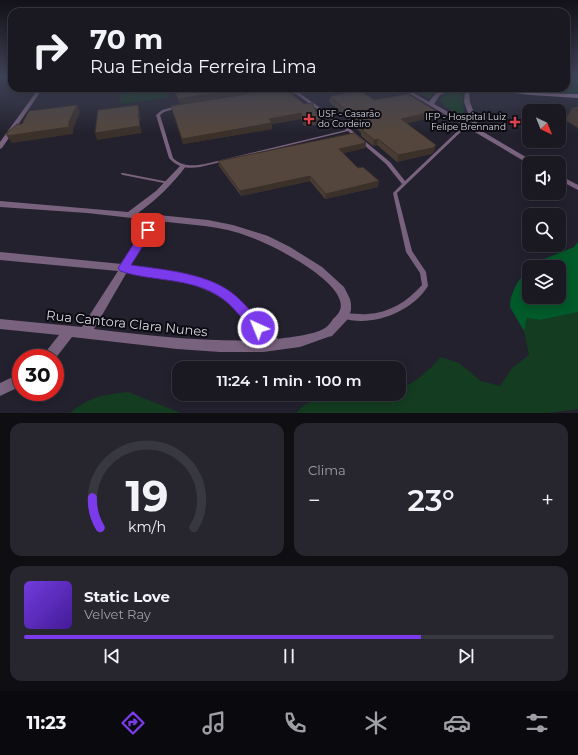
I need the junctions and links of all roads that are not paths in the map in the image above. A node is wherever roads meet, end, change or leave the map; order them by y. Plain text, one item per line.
1 (36, 95) edge
2 (240, 95) edge
3 (300, 95) edge
4 (415, 95) edge
5 (435, 95) edge
6 (467, 95) edge
7 (561, 95) edge
8 (578, 96) edge
9 (431, 104) junction
10 (466, 124) junction
11 (350, 130) junction
12 (478, 132) junction
13 (0, 147) edge
14 (522, 156) edge
15 (183, 166) junction
16 (123, 174) dead end
17 (566, 181) edge
18 (169, 183) junction
19 (406, 184) junction
20 (578, 188) edge
21 (0, 204) edge
22 (130, 214) junction
23 (156, 217) junction
24 (0, 256) edge
25 (124, 268) junction
26 (344, 316) junction
27 (0, 324) edge
28 (70, 331) junction
29 (86, 333) junction
30 (276, 345) junction
31 (55, 349) edge
32 (12, 384) edge
33 (0, 390) edge

1 - 13 street
2 - 15 lane
3 - 11 lane
4 - 9 street
5 - 9 street
6 - 12 street
7 - 8 main road
9 - 10 street
10 - 12 street
10 - 19 lane
11 - 15 lane
11 - 19 lane
12 - 14 street
15 - 18 street
16 - 18 lane
17 - 20 street
18 - 22 street
19 - 26 lane
21 - 22 street
22 - 23 street
23 - 25 street
23 - 26 street
24 - 25 street
25 - 29 street
25 - 30 street
26 - 30 street, Rua Cantora Clara Nunes
27 - 28 street, Rua Cantora Clara Nunes
28 - 29 street, Rua Cantora Clara Nunes
28 - 31 street
29 - 30 street, Rua Cantora Clara Nunes
32 - 33 street

